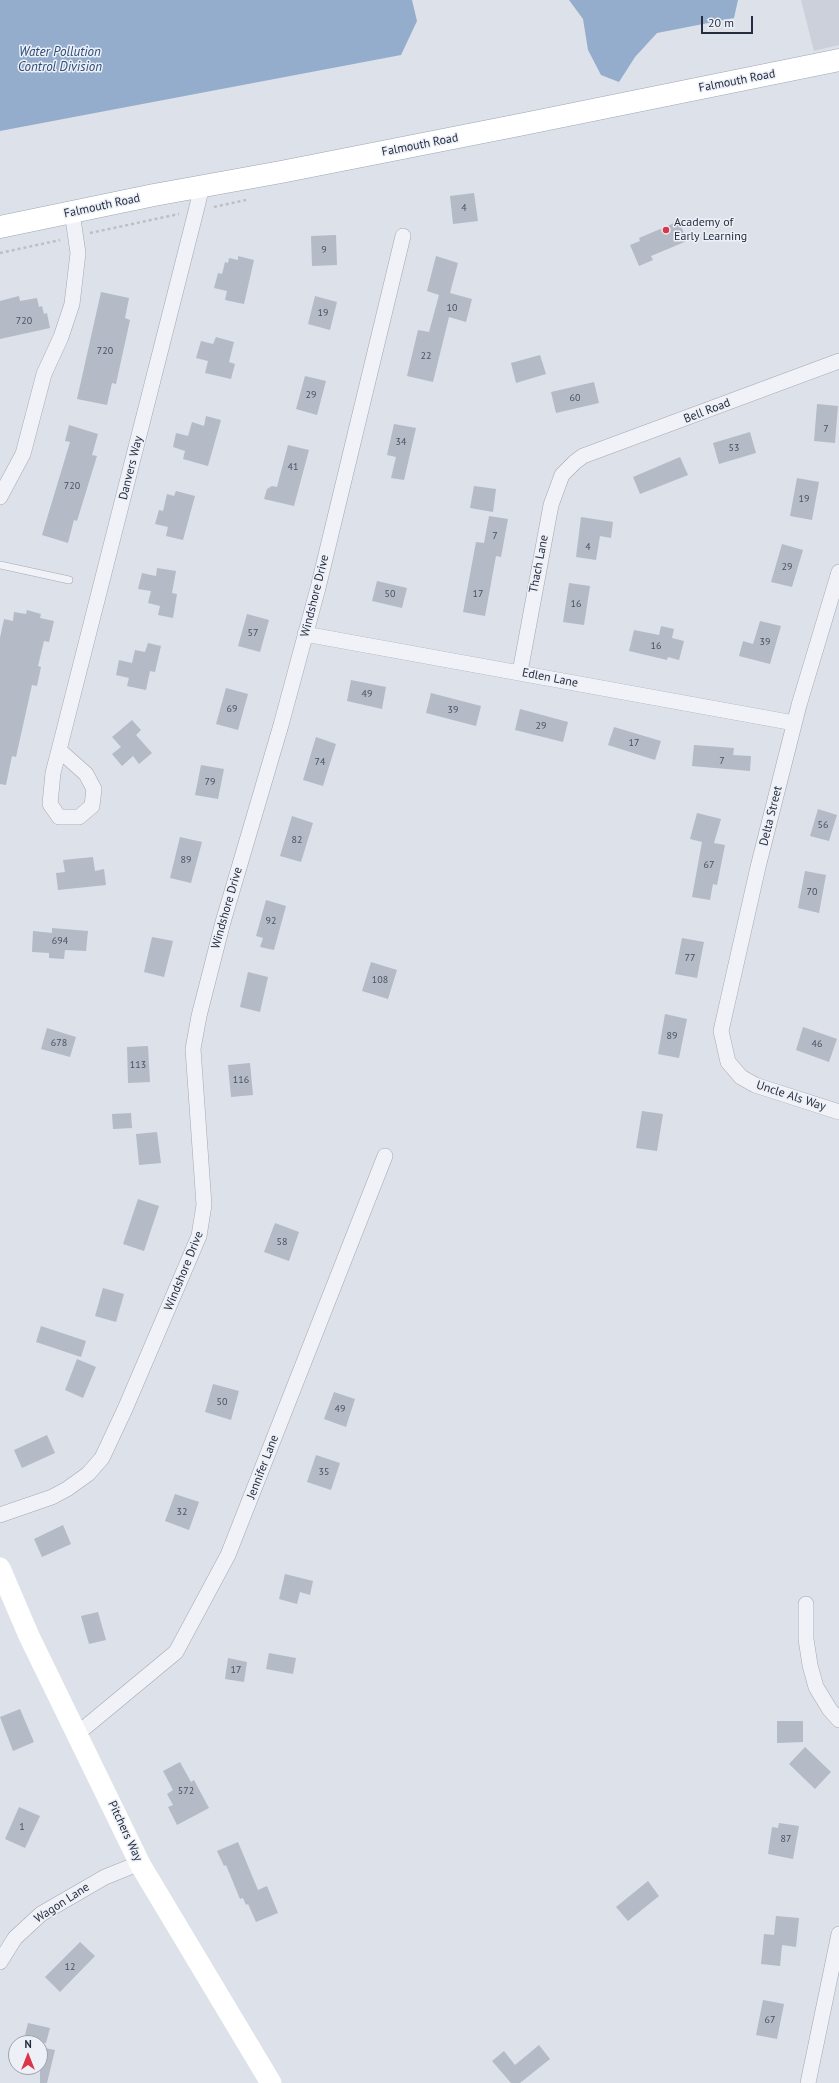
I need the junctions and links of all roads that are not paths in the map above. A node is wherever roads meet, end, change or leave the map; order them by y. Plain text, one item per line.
1 (839, 60) edge
2 (202, 186) junction
3 (72, 212) junction
4 (0, 227) edge
5 (403, 236) dead end
6 (839, 361) edge
7 (575, 462) joint
8 (0, 497) edge
9 (0, 565) edge
10 (839, 572) edge
11 (68, 580) dead end
12 (305, 634) junction
13 (520, 672) junction
14 (794, 723) junction
15 (59, 750) dead end
16 (728, 1062) joint
17 (839, 1112) edge
18 (385, 1156) dead end
19 (0, 1515) edge
20 (0, 1568) edge
21 (806, 1604) dead end
22 (839, 1720) edge
23 (78, 1734) junction
24 (140, 1863) junction
25 (839, 1934) edge
26 (0, 1962) edge
27 (271, 2083) edge
28 (808, 2083) edge

1 - 2 main road, Falmouth Road
2 - 3 main road, Falmouth Road
2 - 15 street, Danvers Way
3 - 4 main road, Falmouth Road
3 - 8 street
5 - 12 street, Windshore Drive
6 - 7 street, Bell Road
7 - 13 street, Thach Lane
9 - 11 lane
10 - 14 street, Delta Street
12 - 13 street, Edlen Lane
12 - 19 street, Windshore Drive
13 - 14 street, Edlen Lane
14 - 16 street, Delta Street
16 - 17 street, Uncle Als Way
18 - 23 street, Jennifer Lane
20 - 23 main road, Pitchers Way
21 - 22 street
23 - 24 main road, Pitchers Way
24 - 26 street, Wagon Lane
24 - 27 main road, Pitchers Way
25 - 28 street

